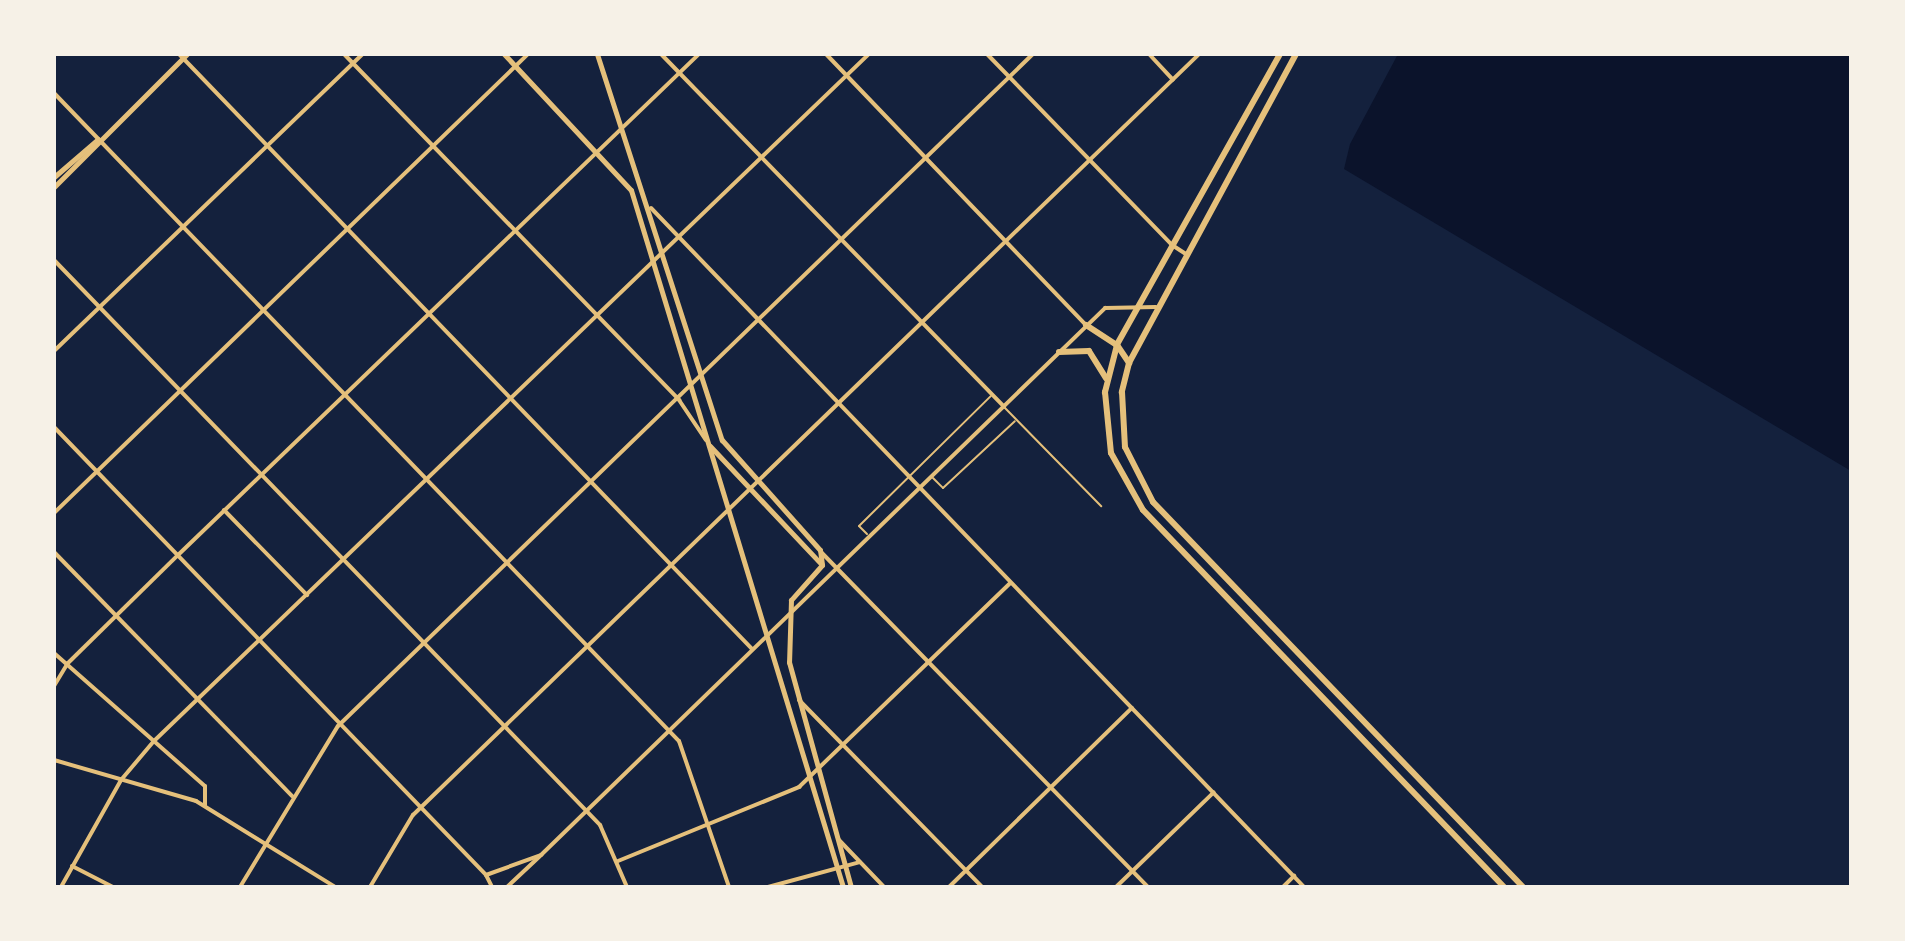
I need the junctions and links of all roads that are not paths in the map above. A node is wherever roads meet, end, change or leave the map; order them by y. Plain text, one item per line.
1 (344, 54) edge
2 (363, 54) edge
3 (504, 54) edge
4 (528, 54) edge
5 (597, 54) edge
6 (661, 54) edge
7 (699, 54) edge
8 (826, 54) edge
9 (869, 54) edge
10 (987, 54) edge
11 (1033, 54) edge
12 (1149, 54) edge
13 (1199, 54) edge
14 (1280, 54) edge
15 (1296, 54) edge
16 (183, 55) edge
17 (353, 63) junction
18 (516, 66) junction
19 (679, 72) junction
20 (846, 75) junction
21 (1009, 77) junction
22 (1173, 80) junction
23 (54, 93) edge
24 (621, 128) junction
25 (99, 139) junction
26 (268, 145) junction
27 (434, 146) junction
28 (598, 150) junction
29 (761, 157) junction
30 (926, 158) junction
31 (1090, 162) junction
32 (54, 177) edge
33 (54, 187) edge
34 (651, 208) junction
35 (184, 226) junction
36 (348, 230) junction
37 (515, 231) junction
38 (679, 237) junction
39 (842, 241) junction
40 (1007, 243) junction
41 (1172, 245) junction
42 (664, 252) junction
43 (1186, 254) junction
44 (54, 260) edge
45 (653, 262) junction
46 (100, 307) junction
47 (1156, 307) junction
48 (1135, 309) junction
49 (264, 310) junction
50 (428, 314) junction
51 (598, 315) junction
52 (760, 322) junction
53 (923, 324) junction
54 (1086, 325) junction
55 (1117, 345) junction
56 (54, 351) edge
57 (1059, 352) junction
58 (1129, 363) junction
59 (702, 379) junction
60 (1107, 380) junction
61 (181, 390) junction
62 (690, 390) junction
63 (345, 394) junction
64 (992, 395) junction
65 (512, 400) junction
66 (679, 400) junction
67 (839, 404) junction
68 (1004, 407) junction
69 (1016, 420) junction
70 (54, 427) edge
71 (707, 441) junction
72 (97, 472) junction
73 (262, 473) junction
74 (908, 478) junction
75 (933, 478) junction
76 (427, 479) junction
77 (592, 484) junction
78 (757, 484) junction
79 (920, 490) junction
80 (750, 491) junction
81 (1101, 506) dead end
82 (224, 510) junction
83 (729, 511) junction
84 (54, 513) edge
85 (871, 538) junction
86 (820, 550) junction
87 (54, 552) edge
88 (177, 556) junction
89 (344, 560) junction
90 (509, 564) junction
91 (822, 565) junction
92 (672, 566) junction
93 (838, 569) junction
94 (1010, 583) junction
95 (307, 595) junction
96 (116, 615) junction
97 (788, 616) junction
98 (765, 637) junction
99 (259, 642) junction
100 (425, 643) junction
101 (589, 647) junction
102 (752, 649) junction
103 (54, 653) edge
104 (930, 661) junction
105 (67, 664) junction
106 (54, 686) edge
107 (797, 698) junction
108 (198, 699) junction
109 (1132, 708) junction
110 (338, 726) junction
111 (507, 728) junction
112 (669, 731) junction
113 (154, 741) junction
114 (845, 743) junction
115 (54, 760) edge
116 (816, 771) junction
117 (810, 777) junction
118 (121, 780) junction
119 (1052, 787) junction
120 (1214, 792) junction
121 (292, 796) junction
122 (205, 805) junction
123 (421, 808) junction
124 (586, 811) junction
125 (709, 824) junction
126 (836, 837) junction
127 (264, 843) junction
128 (541, 855) junction
129 (618, 861) junction
130 (860, 862) junction
131 (72, 866) junction
132 (845, 866) junction
133 (837, 868) junction
134 (966, 870) junction
135 (1132, 871) junction
136 (486, 875) junction
137 (1294, 876) junction
138 (61, 887) edge
139 (113, 887) edge
140 (240, 887) edge
141 (335, 887) edge
142 (370, 887) edge
143 (492, 887) edge
144 (507, 887) edge
145 (627, 887) edge
146 (729, 887) edge
147 (768, 887) edge
148 (843, 887) edge
149 (851, 887) edge
150 (884, 887) edge
151 (949, 887) edge
152 (982, 887) edge
153 (1116, 887) edge
154 (1148, 887) edge
155 (1283, 887) edge
156 (1304, 887) edge
157 (1504, 887) edge
158 (1523, 887) edge

1 - 17 street
2 - 17 street
3 - 18 main road
4 - 18 street
5 - 24 main road
6 - 19 street
7 - 19 street
8 - 20 street
9 - 20 street
10 - 21 street
11 - 21 street
12 - 22 street
13 - 22 street
14 - 41 main road
15 - 43 main road
16 - 25 main road
16 - 26 street
17 - 26 street
17 - 27 street
18 - 27 street
18 - 28 main road
19 - 24 street
19 - 29 street
20 - 29 street
20 - 30 street
21 - 30 street
21 - 31 street
22 - 31 street
23 - 25 street
24 - 28 street
24 - 34 main road
25 - 32 main road
25 - 33 main road
25 - 35 street
26 - 35 street
26 - 36 street
27 - 36 street
27 - 37 street
28 - 37 street
28 - 45 main road
29 - 38 street
29 - 39 street
30 - 39 street
30 - 40 street
31 - 40 street
31 - 41 street
34 - 38 street
34 - 42 main road
35 - 46 street
35 - 49 street
36 - 49 street
36 - 50 street
37 - 50 street
37 - 51 street
38 - 42 street
38 - 52 street
39 - 52 street
39 - 53 street
40 - 53 street
40 - 54 street
41 - 43 street
41 - 48 main road
42 - 45 street
42 - 59 main road
43 - 47 main road
44 - 46 street
45 - 51 street
45 - 62 main road
46 - 56 street
46 - 61 street
47 - 48 street
47 - 58 main road
48 - 54 street
48 - 55 main road
49 - 61 street
49 - 63 street
50 - 63 street
50 - 65 street
51 - 65 street
51 - 66 street
52 - 59 street
52 - 67 street
53 - 64 street
53 - 67 street
54 - 55 main road
54 - 57 street
55 - 58 main road
55 - 60 main road
57 - 60 main road
57 - 68 street
58 - 158 main road
59 - 62 street
59 - 78 main road
60 - 157 main road
61 - 72 street
61 - 73 street
62 - 66 street
62 - 71 main road
63 - 73 street
63 - 76 street
64 - 68 street
64 - 74 lane
65 - 76 street
65 - 77 street
66 - 71 street
66 - 77 street
67 - 74 street
67 - 78 street
68 - 69 lane
68 - 75 street
69 - 75 lane
69 - 81 lane
70 - 72 street
71 - 80 main road
71 - 83 main road
72 - 84 street
72 - 88 street
73 - 82 street
73 - 89 street
74 - 79 street
74 - 85 lane
75 - 79 street
76 - 89 street
76 - 90 street
77 - 90 street
77 - 92 street
78 - 80 street
78 - 86 main road
79 - 85 street
79 - 94 street
80 - 83 street
80 - 91 main road
82 - 88 street
82 - 95 street
83 - 92 street
83 - 98 main road
85 - 93 street
86 - 91 main road
86 - 93 street
87 - 96 street
88 - 96 street
88 - 99 street
89 - 95 street
89 - 100 street
90 - 100 street
90 - 101 street
91 - 93 street
91 - 97 main road
92 - 101 street
92 - 102 street
93 - 97 street
93 - 104 street
94 - 104 street
94 - 109 street
95 - 99 street
96 - 105 street
96 - 108 street
97 - 98 street
97 - 107 main road
98 - 102 street
98 - 117 main road
99 - 108 street
99 - 110 street
100 - 110 street
100 - 111 street
101 - 111 street
101 - 112 street
102 - 112 street
103 - 105 street
104 - 114 street
104 - 119 street
105 - 106 street
105 - 113 street
107 - 114 street
107 - 116 main road
108 - 113 street
108 - 121 street
109 - 119 street
109 - 120 street
110 - 121 street
110 - 123 street
111 - 123 street
111 - 124 street
112 - 124 street
112 - 125 street
113 - 118 street
113 - 122 street
114 - 116 street
114 - 134 street
115 - 118 street
116 - 117 street
116 - 126 main road
117 - 125 street
117 - 133 main road
118 - 122 street
118 - 131 street
119 - 134 street
119 - 135 street
120 - 135 street
120 - 137 street
121 - 127 street
122 - 127 street
123 - 136 street
123 - 142 street
124 - 128 street
124 - 129 street
125 - 129 street
125 - 146 street
126 - 130 street
126 - 132 main road
127 - 140 street
127 - 141 street
128 - 136 street
128 - 144 street
129 - 145 street
130 - 132 street
130 - 150 street
131 - 138 street
131 - 139 street
132 - 133 street
132 - 149 main road
133 - 147 street
133 - 148 main road
134 - 151 street
134 - 152 street
135 - 153 street
135 - 154 street
136 - 143 street
137 - 155 street
137 - 156 street

